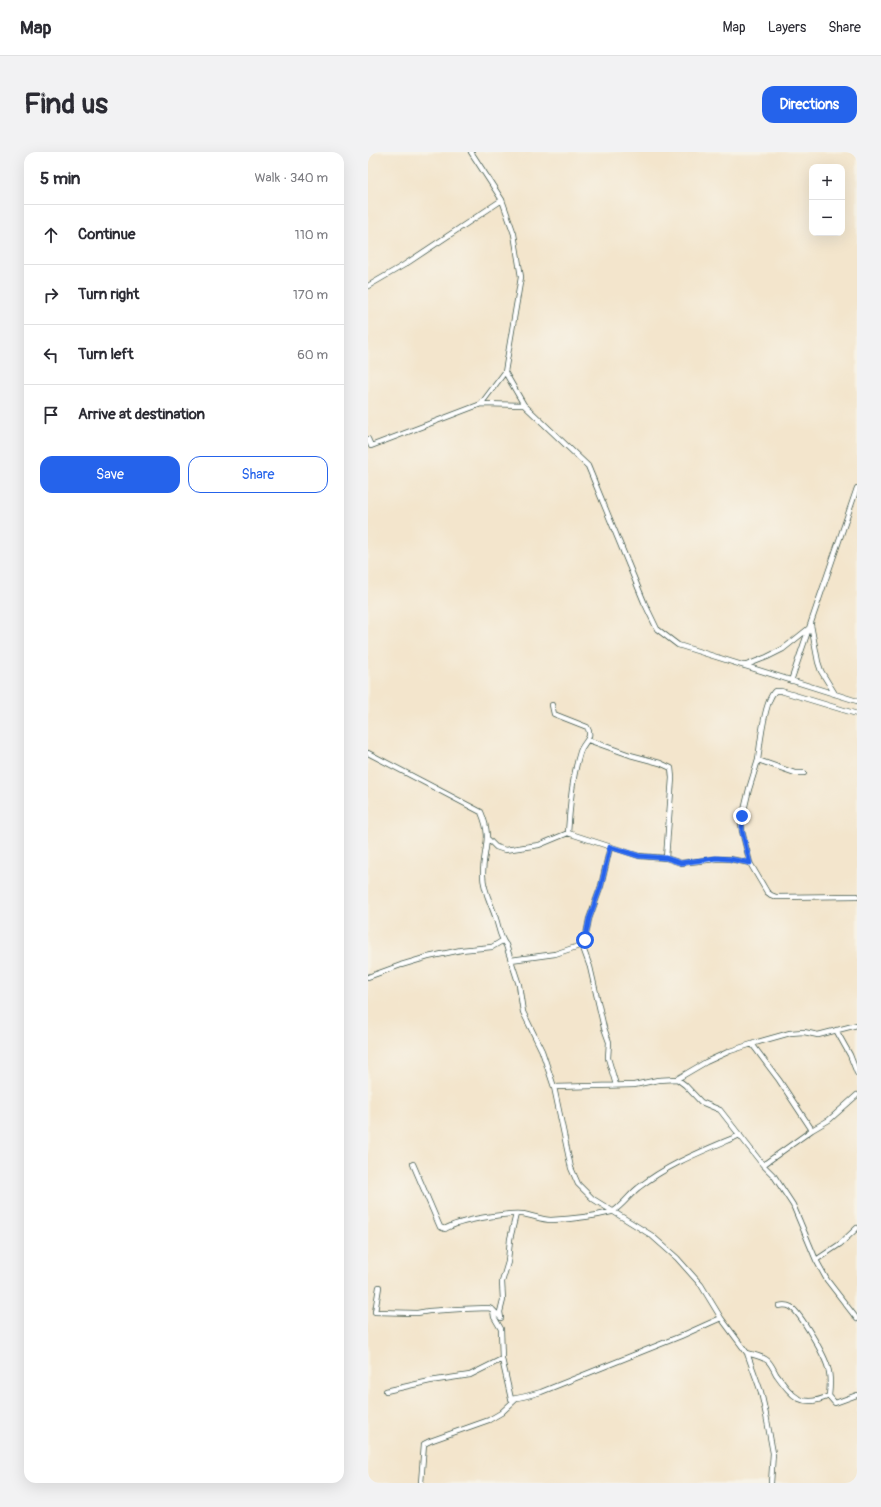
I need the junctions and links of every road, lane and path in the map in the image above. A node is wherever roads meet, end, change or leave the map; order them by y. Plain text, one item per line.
1 (471, 152) edge
2 (502, 200) junction
3 (368, 286) edge
4 (505, 372) junction
5 (481, 404) junction
6 (524, 405) junction
7 (368, 439) edge
8 (857, 488) edge
9 (810, 626) junction
10 (744, 666) junction
11 (791, 681) junction
12 (835, 694) junction
13 (857, 701) edge
14 (552, 705) dead end
15 (857, 714) edge
16 (588, 740) junction
17 (368, 753) edge
18 (758, 760) junction
19 (804, 773) dead end
20 (568, 833) junction
21 (488, 839) junction
22 (610, 847) junction
23 (666, 858) junction
24 (750, 863) junction
25 (857, 896) edge
26 (502, 941) junction
27 (582, 945) junction
28 (511, 960) junction
29 (368, 977) edge
30 (857, 1025) edge
31 (836, 1030) junction
32 (752, 1044) junction
33 (857, 1073) edge
34 (677, 1079) junction
35 (616, 1085) junction
36 (554, 1087) junction
37 (857, 1095) edge
38 (812, 1130) junction
39 (740, 1135) junction
40 (413, 1164) dead end
41 (763, 1165) junction
42 (614, 1212) junction
43 (516, 1214) junction
44 (857, 1228) edge
45 (816, 1260) junction
46 (379, 1287) dead end
47 (779, 1306) dead end
48 (493, 1310) junction
49 (721, 1318) junction
50 (857, 1318) edge
51 (747, 1353) junction
52 (502, 1359) junction
53 (386, 1391) dead end
54 (857, 1395) edge
55 (829, 1396) junction
56 (516, 1399) junction
57 (421, 1483) edge
58 (771, 1483) edge

1 - 2 street
2 - 3 street
2 - 4 street
4 - 5 street
4 - 6 street
5 - 6 street
5 - 7 street
6 - 10 street
8 - 9 street
9 - 10 street
9 - 11 street
9 - 12 street
10 - 11 street
11 - 12 street
12 - 13 street
14 - 16 street
15 - 18 street
16 - 20 street
16 - 23 street
17 - 21 street
18 - 19 street
18 - 24 street
20 - 21 street
20 - 22 street
21 - 26 street
22 - 23 street
22 - 27 street
23 - 24 street
24 - 25 street
26 - 28 street
26 - 29 street
27 - 28 street
27 - 35 street
28 - 36 street
30 - 31 street
31 - 32 street
31 - 33 street
32 - 34 street
32 - 38 street
34 - 35 street
34 - 39 street
35 - 36 street
36 - 42 street
37 - 38 street
38 - 41 street
39 - 41 street
39 - 42 street
40 - 43 street
41 - 45 street
42 - 43 street
42 - 49 street
43 - 48 street
44 - 45 street
45 - 50 street
46 - 48 street
47 - 55 street
48 - 52 street
49 - 51 street
49 - 56 street
51 - 55 street
51 - 58 street
52 - 53 street
52 - 56 street
54 - 55 street
56 - 57 street

